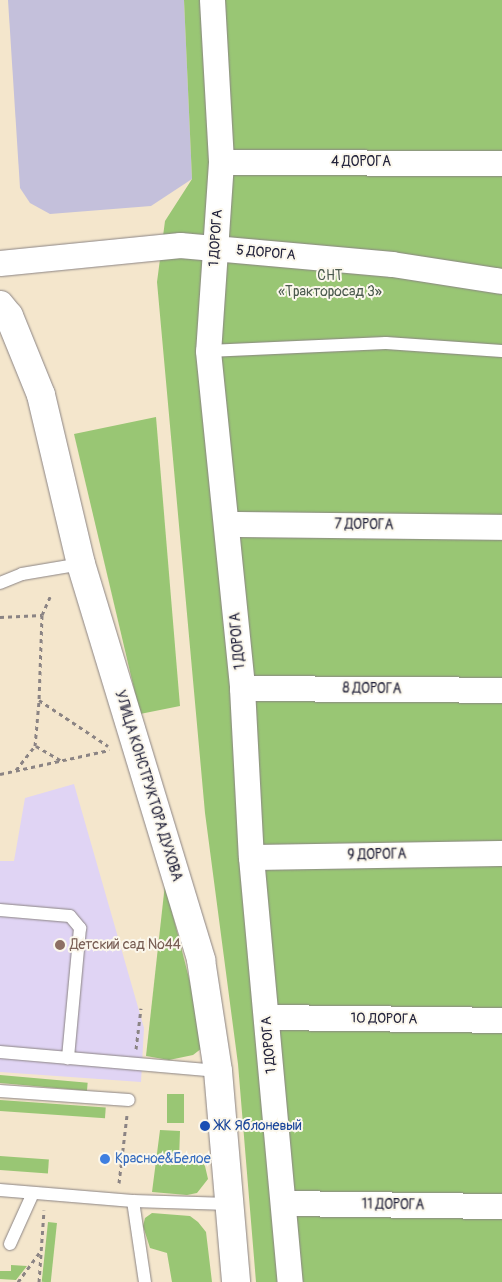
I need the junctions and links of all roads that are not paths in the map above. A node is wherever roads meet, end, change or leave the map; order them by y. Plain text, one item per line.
1 (212, 0) edge
2 (221, 162) junction
3 (502, 163) edge
4 (215, 248) junction
5 (0, 263) edge
6 (502, 281) edge
7 (3, 312) edge
8 (208, 351) junction
9 (502, 351) edge
10 (227, 524) junction
11 (502, 527) edge
12 (80, 564) junction
13 (0, 583) edge
14 (242, 688) junction
15 (502, 690) edge
16 (502, 853) edge
17 (251, 857) junction
18 (0, 910) edge
19 (267, 1017) junction
20 (502, 1020) edge
21 (0, 1052) edge
22 (68, 1058) junction
23 (218, 1071) junction
24 (0, 1092) edge
25 (129, 1100) road end
26 (0, 1190) edge
27 (39, 1194) junction
28 (133, 1201) junction
29 (283, 1203) junction
30 (229, 1204) junction
31 (502, 1206) edge
32 (10, 1244) dead end
33 (145, 1282) edge
34 (236, 1282) edge
35 (290, 1282) edge

1 - 2 street, 1 ДОРОГА
2 - 3 street, 4 ДОРОГА
2 - 4 street, 1 ДОРОГА
4 - 5 street, 5 ДОРОГА
4 - 6 street, 5 ДОРОГА
4 - 8 street, 1 ДОРОГА
7 - 12 street, УЛИЦА КОНСТРУКТОРА ДУХОВА
8 - 9 lane
8 - 10 street, 1 ДОРОГА
10 - 11 street, 7 ДОРОГА
10 - 14 street, 1 ДОРОГА
12 - 13 lane
12 - 23 street, УЛИЦА КОНСТРУКТОРА ДУХОВА
14 - 15 street, 8 ДОРОГА
14 - 17 street, 1 ДОРОГА
16 - 17 street, 9 ДОРОГА
17 - 19 street, 1 ДОРОГА
18 - 22 lane
19 - 20 street, 10 ДОРОГА
19 - 29 street, 1 ДОРОГА
21 - 22 lane
22 - 23 lane
23 - 30 street, УЛИЦА КОНСТРУКТОРА ДУХОВА
24 - 25 lane
26 - 27 lane
27 - 28 lane
27 - 32 lane
28 - 30 lane
28 - 33 lane
29 - 31 street, 11 ДОРОГА
29 - 35 street, 1 ДОРОГА
30 - 34 street, УЛИЦА КОНСТРУКТОРА ДУХОВА

